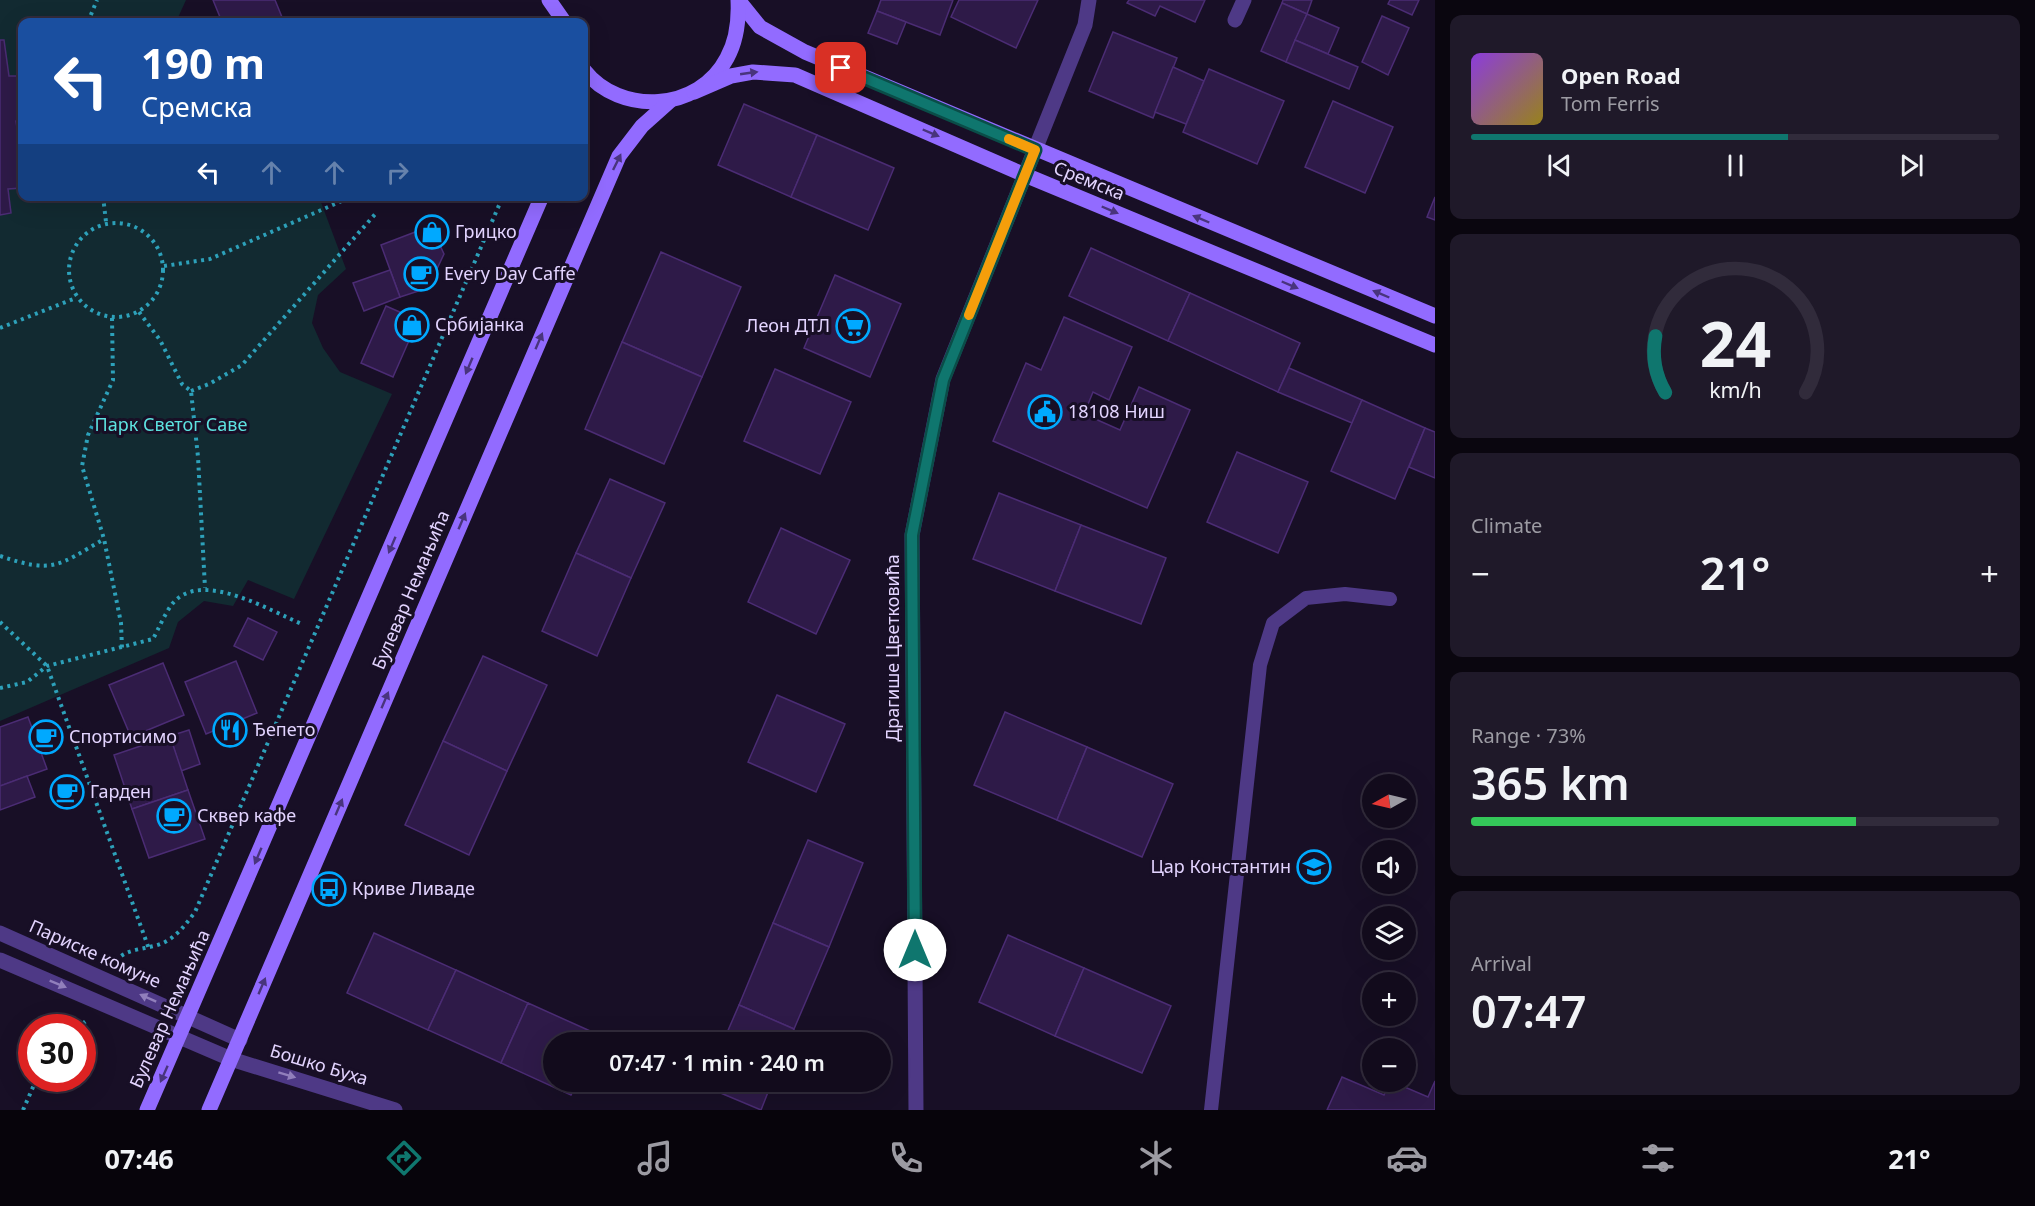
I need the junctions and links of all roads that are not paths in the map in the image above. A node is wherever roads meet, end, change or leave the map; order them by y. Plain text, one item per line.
1 (549, 0) edge
2 (565, 0) edge
3 (1089, 0) edge
4 (1244, 0) edge
5 (739, 1) edge
6 (561, 18) edge
7 (563, 18) edge
8 (1235, 21) dead end
9 (588, 74) edge
10 (694, 92) junction
11 (670, 101) junction
12 (1035, 150) junction
13 (1025, 175) junction
14 (540, 201) edge
15 (1435, 316) edge
16 (1435, 345) edge
17 (1390, 599) dead end
18 (0, 933) edge
19 (0, 960) edge
20 (189, 1016) junction
21 (180, 1037) junction
22 (240, 1040) junction
23 (231, 1059) junction
24 (147, 1110) edge
25 (209, 1110) edge
26 (395, 1110) edge
27 (916, 1110) edge
28 (1211, 1110) edge

1 - 6 street
2 - 7 street
3 - 12 street, Драгише Цветковића
4 - 8 street
5 - 10 street, Булевар Немањића
5 - 12 street, Сремска
9 - 11 street, Булевар Немањића
10 - 11 street, Булевар Немањића
10 -> 13 street, Сремска
22 -> 11 street, Булевар Немањића
12 - 13 street, Драгише Цветковића
15 -> 12 street, Сремска
13 -> 16 street, Сремска
13 - 27 street, Драгише Цветковића
14 -> 20 street, Булевар Немањића
17 - 28 lane
20 -> 18 street, Париске комуне
19 -> 21 street
20 - 21 street, Булевар Немањића
20 - 22 street, Париске комуне
21 - 23 street
21 -> 24 street, Булевар Немањића
22 - 23 street, Булевар Немањића
23 - 25 street, Булевар Немањића
23 -> 26 street, Бошко Буха

